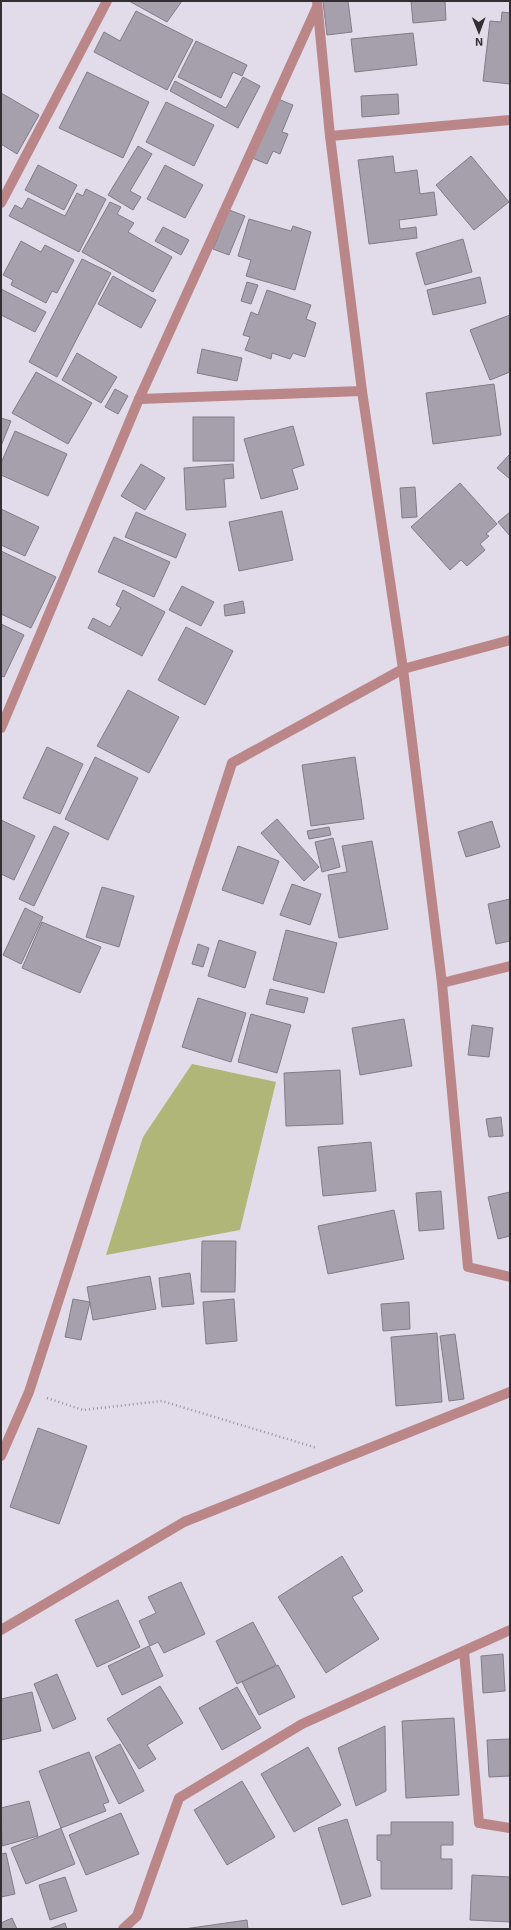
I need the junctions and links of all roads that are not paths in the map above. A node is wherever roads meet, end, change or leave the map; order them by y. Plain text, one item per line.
1 (107, 1) edge
2 (317, 3) edge
3 (510, 120) edge
4 (330, 136) junction
5 (1, 204) edge
6 (362, 391) junction
7 (139, 399) junction
8 (510, 640) edge
9 (403, 669) junction
10 (1, 728) edge
11 (510, 966) edge
12 (442, 983) junction
13 (510, 1277) edge
14 (510, 1392) edge
15 (1, 1456) edge
16 (1, 1630) edge
17 (510, 1630) edge
18 (464, 1651) junction
19 (510, 1828) edge
20 (122, 1929) edge

1 - 5 street
2 - 4 street
2 - 7 street
3 - 4 street
4 - 6 street
6 - 7 street
6 - 9 street
7 - 10 street
8 - 9 street
9 - 12 street
9 - 15 street
11 - 12 street
12 - 13 street
14 - 16 street
17 - 18 street
18 - 19 street
18 - 20 street

